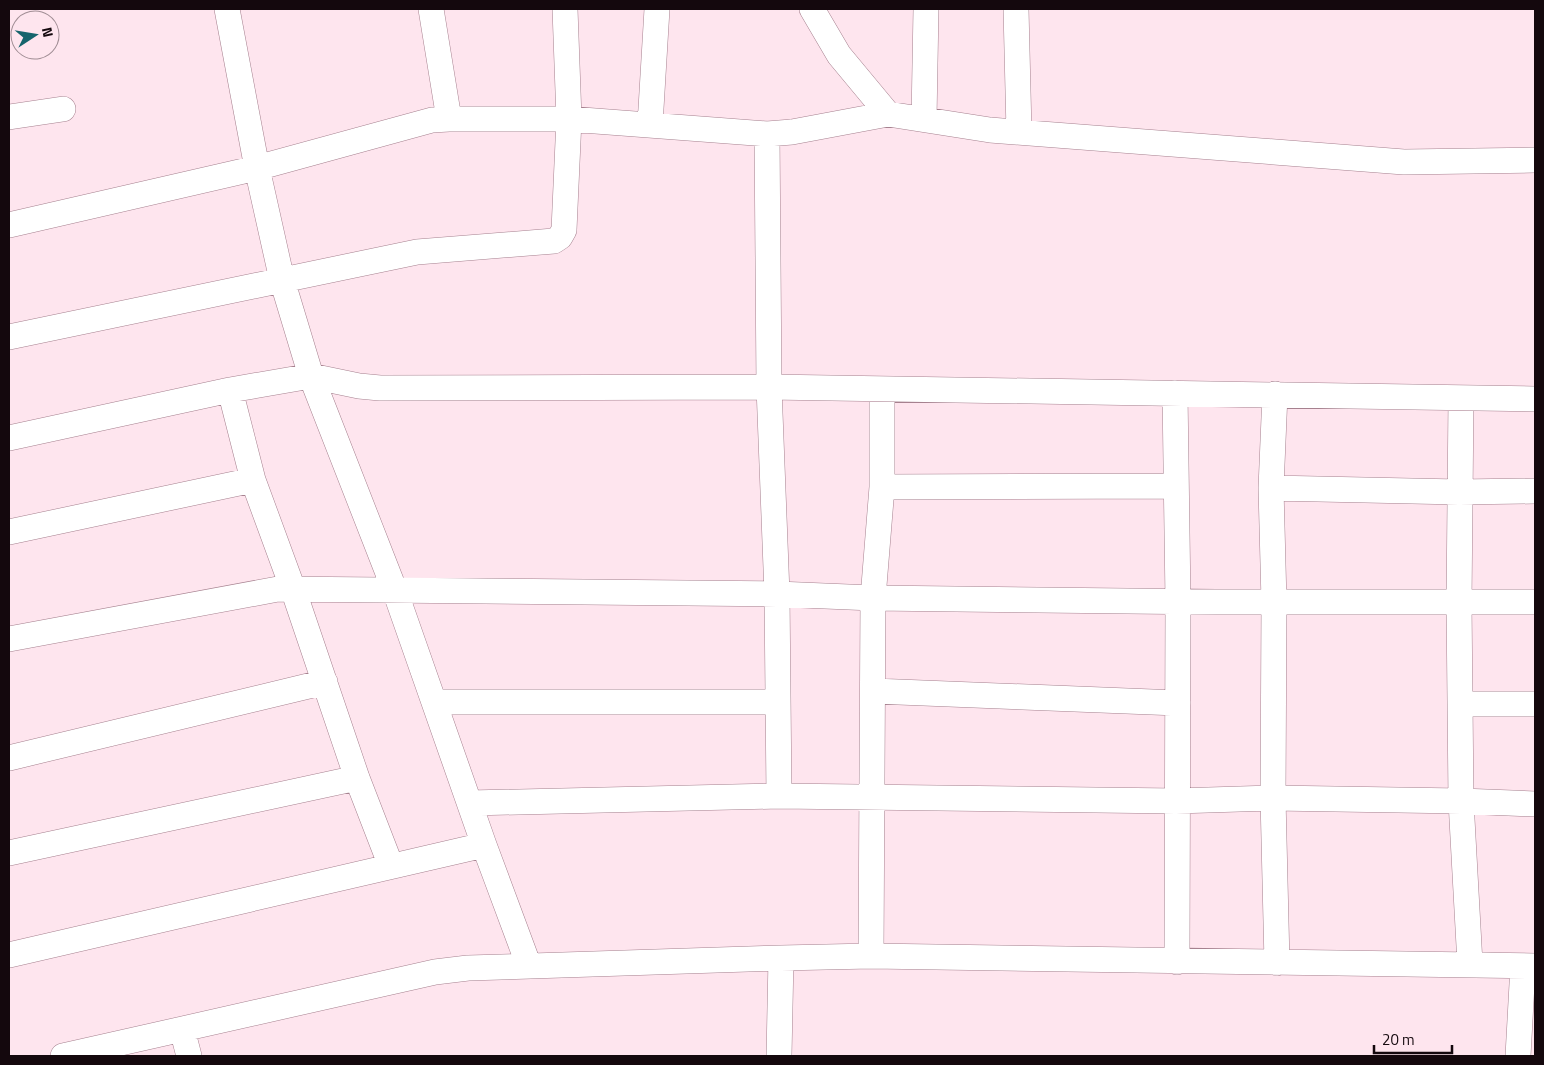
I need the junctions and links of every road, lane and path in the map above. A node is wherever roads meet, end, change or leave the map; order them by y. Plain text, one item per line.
1 (226, 9) edge
2 (431, 9) edge
3 (565, 9) edge
4 (657, 9) edge
5 (812, 9) edge
6 (926, 9) edge
7 (1016, 9) edge
8 (62, 109) dead end
9 (888, 114) junction
10 (9, 117) edge
11 (449, 119) junction
12 (570, 119) junction
13 (924, 119) junction
14 (650, 126) junction
15 (1019, 132) junction
16 (767, 134) junction
17 (1535, 160) edge
18 (256, 168) junction
19 (9, 224) edge
20 (282, 280) junction
21 (9, 337) edge
22 (311, 376) junction
23 (768, 387) junction
24 (882, 388) junction
25 (230, 390) junction
26 (1175, 393) junction
27 (1275, 394) junction
28 (1461, 399) junction
29 (1535, 399) edge
30 (9, 438) edge
31 (252, 480) junction
32 (1176, 486) junction
33 (882, 487) junction
34 (1271, 488) junction
35 (1535, 491) edge
36 (1460, 492) junction
37 (9, 532) edge
38 (293, 589) junction
39 (395, 591) junction
40 (777, 594) junction
41 (873, 598) junction
42 (1178, 601) junction
43 (1274, 602) junction
44 (1535, 602) edge
45 (1459, 603) junction
46 (9, 639) edge
47 (325, 682) junction
48 (873, 691) junction
49 (434, 702) junction
50 (778, 702) junction
51 (1178, 703) junction
52 (1460, 704) junction
53 (1535, 704) edge
54 (9, 758) edge
55 (357, 778) junction
56 (779, 796) junction
57 (873, 798) junction
58 (1273, 798) junction
59 (1176, 801) junction
60 (1461, 801) junction
61 (470, 803) junction
62 (1535, 804) edge
63 (484, 845) junction
64 (9, 853) edge
65 (391, 866) junction
66 (9, 955) edge
67 (871, 956) junction
68 (781, 958) junction
69 (1177, 962) junction
70 (1277, 963) junction
71 (1470, 964) junction
72 (529, 966) junction
73 (1529, 966) edge
74 (182, 1029) junction
75 (63, 1056) edge
76 (189, 1056) edge
77 (779, 1056) edge
78 (1518, 1056) edge

1 - 18 street
2 - 11 street
3 - 12 street
4 - 14 street
5 - 9 street
6 - 13 street
7 - 15 street
8 - 10 street
9 - 13 street
9 - 16 street
11 - 12 street
11 - 18 street
12 - 14 street
12 - 20 street
13 - 15 street
14 - 16 street
15 - 17 street
16 - 23 street
18 - 19 street
18 - 20 street
20 - 21 street
20 - 22 street
22 - 23 street
22 - 25 street
22 - 39 street
23 - 24 street
23 - 40 street
24 - 26 street
24 - 33 street
25 - 30 street
25 - 31 street
26 - 27 street
26 - 32 street
27 - 28 street
27 - 34 street
28 - 29 street
28 - 36 street
31 - 37 street
31 - 38 street
32 - 33 street
32 - 42 street
33 - 41 street
34 - 36 street
34 - 43 street
35 - 36 street
36 - 45 street
38 - 39 street
38 - 46 street
38 - 47 street
39 - 40 street
39 - 49 street
40 - 41 street
40 - 50 street
41 - 42 street
41 - 48 street
42 - 43 street
42 - 51 street
43 - 45 street
43 - 58 street
44 - 45 street
45 - 52 street
47 - 54 street
47 - 55 street
48 - 51 street
48 - 57 street
49 - 50 street
49 - 61 street
50 - 56 street
51 - 59 street
52 - 53 street
52 - 60 street
55 - 64 street
55 - 65 street
56 - 57 street
56 - 61 street
57 - 59 street
57 - 67 street
58 - 59 street
58 - 60 street
58 - 70 street
59 - 69 street
60 - 62 street
60 - 71 street
61 - 63 street
63 - 65 street
63 - 72 street
65 - 66 street
67 - 68 street
67 - 69 street
68 - 72 street
68 - 77 street
69 - 70 street
70 - 71 street
71 - 73 street
72 - 74 street
73 - 78 street
74 - 75 street
74 - 76 street

